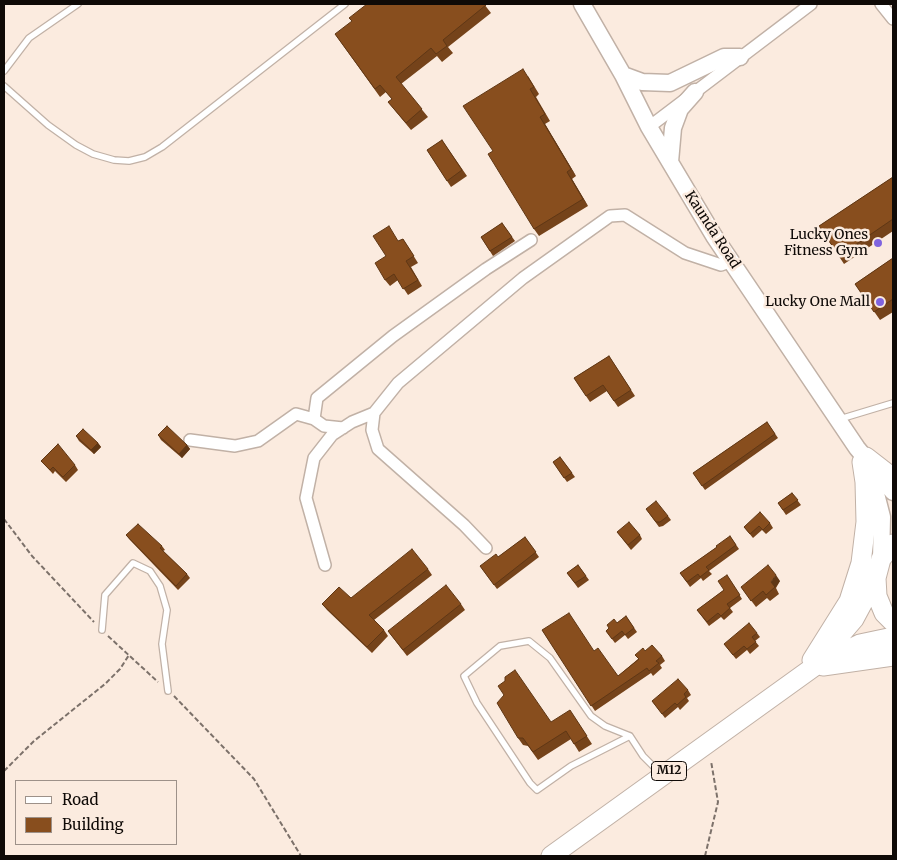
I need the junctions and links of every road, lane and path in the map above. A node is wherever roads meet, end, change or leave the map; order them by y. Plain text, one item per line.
1 (78, 4) edge
2 (345, 4) edge
3 (582, 4) edge
4 (811, 4) edge
5 (881, 4) edge
6 (893, 19) edge
7 (740, 57) junction
8 (4, 71) edge
9 (623, 75) junction
10 (4, 86) edge
11 (695, 92) junction
12 (649, 127) junction
13 (670, 163) junction
14 (531, 240) dead end
15 (732, 261) junction
16 (317, 398) junction
17 (893, 403) edge
18 (296, 414) junction
19 (374, 414) junction
20 (314, 419) junction
21 (838, 420) junction
22 (343, 428) junction
23 (190, 440) dead end
24 (862, 455) junction
25 (893, 478) edge
26 (893, 492) edge
27 (4, 518) edge
28 (893, 544) edge
29 (486, 548) dead end
30 (881, 559) junction
31 (325, 565) dead end
32 (876, 578) junction
33 (893, 622) edge
34 (102, 630) junction
35 (893, 637) edge
36 (129, 655) junction
37 (893, 656) edge
38 (813, 663) junction
39 (168, 691) junction
40 (630, 736) junction
41 (708, 745) junction
42 (4, 771) edge
43 (663, 776) junction
44 (301, 856) edge
45 (551, 856) edge
46 (705, 856) edge

1 - 8 lane
2 - 10 lane
3 - 9 main road, Kaunda Road
4 - 7 street
5 - 6 street
7 - 9 main road
7 - 11 street
9 - 12 main road, Kaunda Road
11 - 12 street
11 - 13 main road
12 - 13 main road, Kaunda Road
13 - 15 main road, Kaunda Road
14 - 16 street
15 - 19 street
15 - 21 main road, Kaunda Road
16 - 18 street
16 - 20 street
17 - 21 lane
18 - 20 street
18 - 23 street
19 - 22 street
19 - 29 street
20 - 22 street
21 - 24 main road, Kaunda Road
22 - 31 street
24 - 25 highway
24 - 26 main road, Kaunda Road
24 - 30 main road, Kaunda Road
24 - 38 highway
27 - 34 path
28 - 30 highway, M12
30 - 32 highway, M12
32 - 33 highway, M12
32 - 38 highway, M12
34 - 36 path
34 - 39 lane
35 - 38 highway, M12
36 - 39 path
36 - 42 path
37 - 38 highway
38 - 41 highway, M12
39 - 44 path
40 - 40 lane
40 - 43 lane
41 - 43 highway, M12
41 - 46 path
43 - 45 highway, M12

